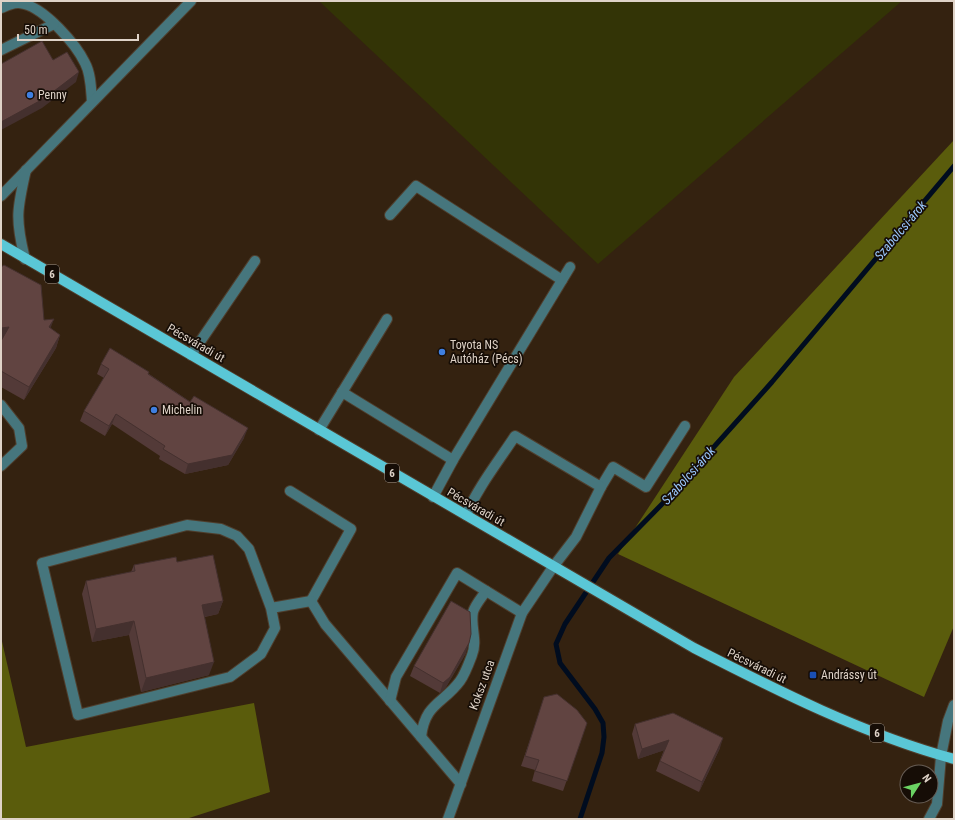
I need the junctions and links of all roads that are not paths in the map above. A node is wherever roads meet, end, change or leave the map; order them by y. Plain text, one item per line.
1 (191, 1) edge
2 (1, 8) edge
3 (54, 24) junction
4 (1, 50) edge
5 (92, 102) junction
6 (26, 170) junction
7 (1, 196) edge
8 (390, 215) dead end
9 (1, 244) edge
10 (25, 259) junction
11 (255, 261) dead end
12 (570, 267) dead end
13 (562, 280) junction
14 (387, 319) dead end
15 (191, 355) junction
16 (342, 392) junction
17 (1, 405) edge
18 (685, 426) dead end
19 (319, 430) junction
20 (453, 460) junction
21 (1, 466) edge
22 (601, 487) junction
23 (290, 491) dead end
24 (433, 497) junction
25 (466, 515) junction
26 (553, 567) junction
27 (486, 591) junction
28 (311, 601) junction
29 (271, 608) junction
30 (522, 613) junction
31 (390, 701) junction
32 (954, 705) edge
33 (421, 737) junction
34 (941, 756) junction
35 (954, 759) edge
36 (461, 784) junction
37 (448, 819) edge
38 (929, 819) edge

1 - 5 street
2 - 3 street
3 - 4 street
3 - 5 street
5 - 6 street
6 - 7 street
6 - 10 street
8 - 13 street
9 - 10 main road, Pécsváradi út / 6
10 - 15 main road, Pécsváradi út / 6
11 - 15 street
12 - 13 street
13 - 20 street
14 - 16 street
15 - 19 main road, Pécsváradi út / 6
16 - 19 street
16 - 20 street
17 - 21 street
18 - 22 street, Koksz utca
19 - 24 main road, Pécsváradi út / 6
20 - 24 street
22 - 25 street
22 - 26 street, Koksz utca
23 - 28 street
24 - 25 main road, Pécsváradi út / 6
25 - 26 main road, Pécsváradi út / 6
26 - 30 street, Koksz utca
26 - 34 main road, Pécsváradi út / 6
27 - 30 street
27 - 31 street
27 - 33 street
28 - 29 street
28 - 31 street
29 - 29 street
30 - 36 street, Koksz utca
31 - 33 street
32 - 34 street
33 - 36 street
34 - 35 main road, Pécsváradi út / 6
34 - 38 street
36 - 37 street, Koksz utca

